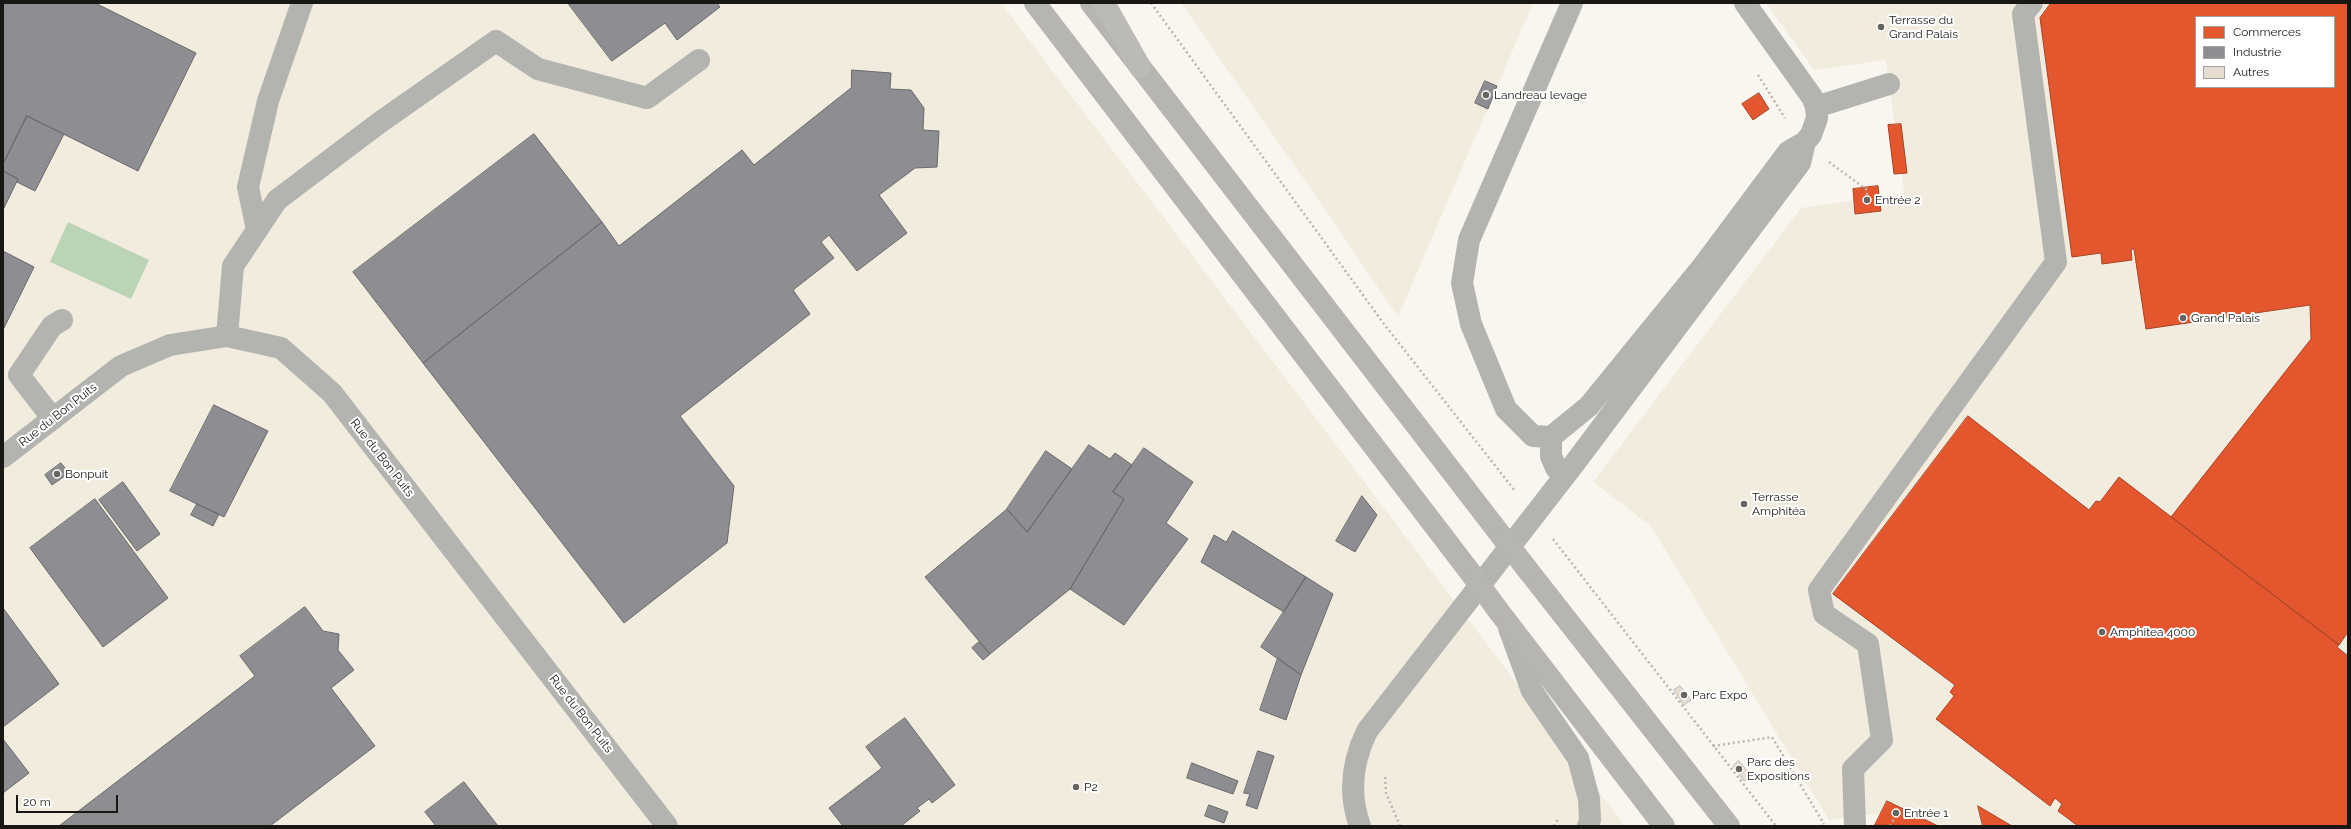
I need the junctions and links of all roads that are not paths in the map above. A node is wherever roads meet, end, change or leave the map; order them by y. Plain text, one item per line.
1 (302, 3) edge
2 (1035, 3) edge
3 (1091, 3) edge
4 (1104, 3) edge
5 (1572, 3) edge
6 (1745, 3) edge
7 (2032, 3) edge
8 (699, 60) dead end
9 (1140, 67) junction
10 (1889, 84) dead end
11 (1816, 107) junction
12 (1805, 142) junction
13 (257, 230) junction
14 (62, 320) dead end
15 (227, 336) junction
16 (53, 419) junction
17 (1551, 437) junction
18 (3, 457) edge
19 (1556, 468) dead end
20 (1502, 617) junction
21 (1590, 824) edge
22 (667, 826) edge
23 (1360, 826) edge
24 (1664, 826) edge
25 (1729, 826) edge
26 (1855, 826) edge

1 - 13 street
2 - 20 main road, bridge
3 - 9 main road
4 - 9 highway
5 - 17 street
6 - 11 street
7 - 26 street
8 - 13 street
9 - 25 main road, bridge
10 - 11 street
11 - 12 street
12 - 17 street
12 - 23 street
13 - 15 street
14 - 16 street
15 - 16 street, Rue du Bon Puits
15 - 22 street, Rue du Bon Puits
16 - 18 street, Rue du Bon Puits
17 - 19 street
20 - 21 street
20 - 24 main road

